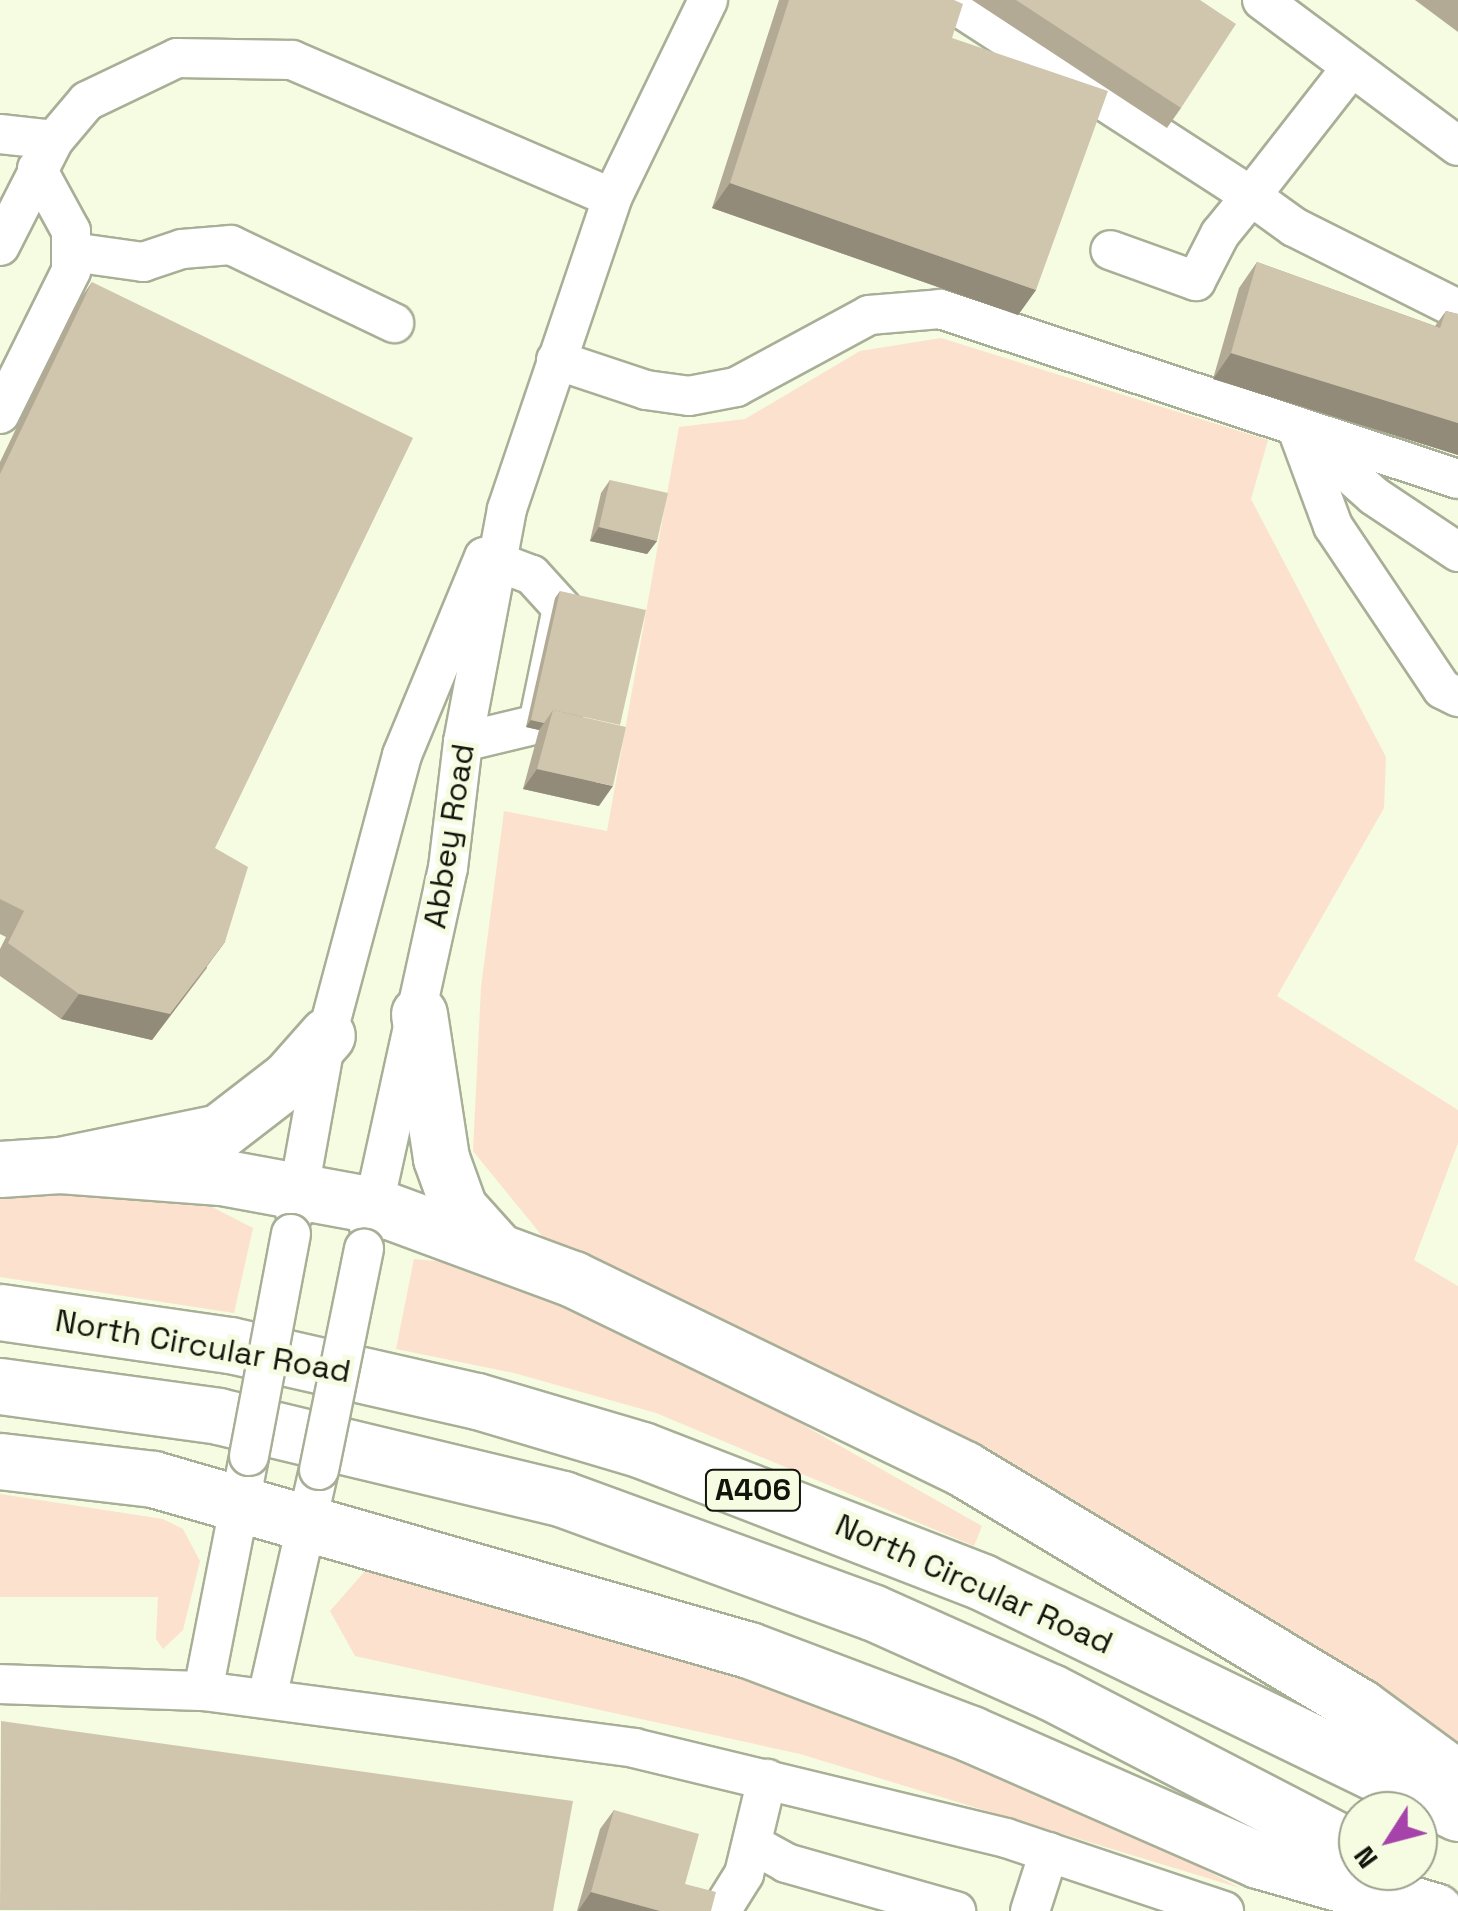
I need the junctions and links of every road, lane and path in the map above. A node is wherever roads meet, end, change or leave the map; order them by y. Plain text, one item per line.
1 (708, 0) edge
2 (948, 0) edge
3 (1262, 0) edge
4 (1350, 68) junction
5 (0, 134) edge
6 (1458, 146) edge
7 (46, 154) junction
8 (1251, 196) junction
9 (612, 198) junction
10 (0, 246) edge
11 (1110, 250) dead end
12 (72, 252) junction
13 (1458, 308) edge
14 (394, 323) dead end
15 (556, 360) junction
16 (0, 414) edge
17 (1296, 426) junction
18 (1458, 480) edge
19 (1458, 552) edge
20 (490, 558) junction
21 (1458, 696) edge
22 (463, 742) junction
23 (419, 1014) junction
24 (327, 1035) junction
25 (60, 1165) junction
26 (0, 1169) edge
27 (295, 1213) junction
28 (369, 1227) junction
29 (494, 1248) junction
30 (0, 1312) edge
31 (0, 1386) edge
32 (0, 1461) edge
33 (245, 1479) junction
34 (314, 1496) junction
35 (0, 1684) edge
36 (203, 1691) junction
37 (267, 1698) junction
38 (1458, 1778) edge
39 (767, 1779) junction
40 (1458, 1812) edge
41 (1338, 1840) edge
42 (754, 1846) junction
43 (1049, 1852) junction
44 (722, 1911) edge
45 (956, 1911) edge
46 (1030, 1911) edge
47 (1224, 1911) edge
48 (1435, 1911) edge

1 - 9 street
2 - 8 street
3 - 4 street
4 - 6 street
4 - 8 street
5 - 7 street
7 - 9 street
7 - 10 street
7 - 12 street
8 - 11 street
8 - 13 street
9 - 15 street
12 - 14 street
12 - 16 street
15 - 17 street
15 - 20 street
17 - 18 street
17 - 19 street
17 - 21 street
20 - 22 street, Abbey Road
20 - 22 street
20 - 24 street, Abbey Road
22 - 23 street, Abbey Road
23 - 28 street, Abbey Road
23 - 29 highway
24 - 25 highway
24 - 27 street, Abbey Road
25 - 26 highway
25 - 27 highway
27 - 28 highway
27 - 33 street, Abbey Road, bridge
28 - 29 highway
28 - 34 street, Abbey Road, bridge
29 - 38 highway
30 - 40 highway, North Circular Road / A406
31 - 41 highway, North Circular Road / A406
32 - 33 highway
33 - 34 highway
33 - 36 street, Abbey Road
34 - 37 street, Abbey Road
34 - 48 highway
35 - 36 street
36 - 37 street
37 - 39 street
39 - 42 street
39 - 43 street
42 - 44 street
42 - 45 street
43 - 46 street
43 - 47 street

